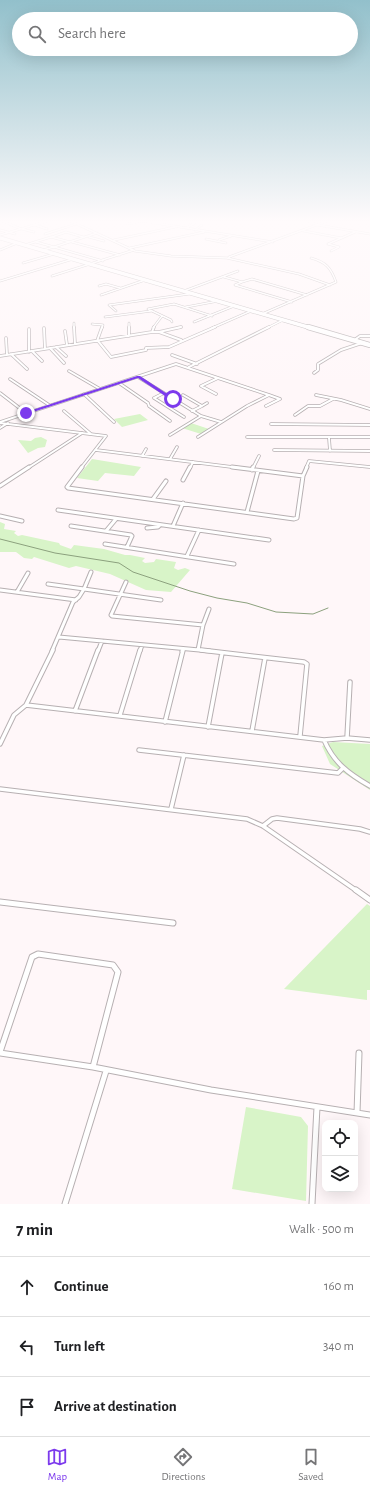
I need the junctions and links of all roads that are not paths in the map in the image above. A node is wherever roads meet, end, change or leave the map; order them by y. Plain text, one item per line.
1 (16, 276) edge
2 (132, 276) edge
3 (305, 276) edge
4 (334, 276) edge
5 (224, 277) joint
6 (145, 280) junction
7 (0, 281) edge
8 (242, 282) junction
9 (330, 285) junction
10 (99, 286) dead end
11 (120, 288) junction
12 (184, 291) junction
13 (191, 293) junction
14 (101, 295) dead end
15 (307, 295) junction
16 (218, 301) junction
17 (292, 302) junction
18 (234, 306) junction
19 (184, 307) junction
20 (116, 311) dead end
21 (150, 311) junction
22 (251, 311) junction
23 (262, 314) junction
24 (162, 316) junction
25 (212, 316) junction
26 (105, 317) dead end
27 (284, 320) junction
28 (172, 322) dead end
29 (194, 322) dead end
30 (74, 323) dead end
31 (129, 323) dead end
32 (92, 324) dead end
33 (181, 327) dead end
34 (44, 328) dead end
35 (29, 329) dead end
36 (65, 331) dead end
37 (152, 332) junction
38 (159, 332) junction
39 (129, 336) junction
40 (370, 336) edge
41 (6, 338) dead end
42 (181, 340) junction
43 (97, 341) junction
44 (353, 341) junction
45 (362, 343) junction
46 (75, 344) junction
47 (67, 345) junction
48 (370, 346) edge
49 (56, 347) junction
50 (50, 348) junction
51 (45, 349) junction
52 (30, 352) junction
53 (11, 354) junction
54 (7, 355) junction
55 (172, 355) dead end
56 (0, 356) edge
57 (66, 356) dead end
58 (42, 361) dead end
59 (64, 362) dead end
60 (197, 364) junction
61 (189, 368) junction
62 (27, 369) dead end
63 (69, 371) dead end
64 (314, 373) dead end
65 (138, 377) junction
66 (218, 378) junction
67 (10, 379) dead end
68 (118, 383) junction
69 (100, 389) junction
70 (0, 393) edge
71 (164, 393) junction
72 (84, 394) junction
73 (216, 394) dead end
74 (183, 395) dead end
75 (269, 395) junction
76 (316, 395) dead end
77 (333, 399) junction
78 (208, 403) dead end
79 (49, 405) junction
80 (202, 406) junction
81 (266, 406) dead end
82 (370, 409) edge
83 (64, 411) dead end
84 (192, 411) junction
85 (26, 413) junction
86 (295, 415) dead end
87 (201, 416) junction
88 (184, 417) dead end
89 (170, 421) dead end
90 (0, 422) edge
91 (114, 422) dead end
92 (221, 422) junction
93 (8, 423) junction
94 (271, 424) dead end
95 (370, 425) edge
96 (0, 428) edge
97 (82, 433) junction
98 (91, 434) junction
99 (170, 435) dead end
100 (198, 437) dead end
101 (247, 437) dead end
102 (370, 437) edge
103 (329, 438) junction
104 (177, 447) dead end
105 (146, 448) dead end
106 (96, 450) junction
107 (274, 450) dead end
108 (330, 451) junction
109 (370, 451) edge
110 (142, 456) junction
111 (258, 456) dead end
112 (170, 459) junction
113 (193, 462) junction
114 (370, 467) edge
115 (252, 470) junction
116 (258, 471) junction
117 (303, 476) junction
118 (166, 480) dead end
119 (183, 480) dead end
120 (0, 486) edge
121 (153, 499) junction
122 (184, 504) junction
123 (58, 510) dead end
124 (247, 512) junction
125 (0, 516) edge
126 (116, 519) junction
127 (22, 521) dead end
128 (160, 525) junction
129 (71, 526) dead end
130 (173, 526) junction
131 (147, 528) dead end
132 (199, 530) junction
133 (106, 531) junction
134 (268, 540) dead end
135 (105, 544) dead end
136 (127, 547) junction
137 (187, 556) junction
138 (234, 564) dead end
139 (91, 572) dead end
140 (28, 574) dead end
141 (126, 582) dead end
142 (48, 584) dead end
143 (84, 589) junction
144 (0, 590) edge
145 (17, 592) junction
146 (121, 595) junction
147 (76, 600) junction
148 (161, 600) dead end
149 (209, 609) dead end
150 (203, 625) junction
151 (59, 637) junction
152 (102, 641) junction
153 (142, 645) junction
154 (183, 648) junction
155 (198, 650) junction
156 (222, 653) junction
157 (265, 658) junction
158 (350, 682) dead end
159 (26, 705) junction
160 (76, 711) junction
161 (120, 715) junction
162 (165, 722) junction
163 (208, 727) junction
164 (252, 731) junction
165 (300, 736) junction
166 (347, 738) junction
167 (324, 740) junction
168 (370, 740) edge
169 (0, 744) edge
170 (139, 750) dead end
171 (184, 755) junction
172 (342, 769) junction
173 (370, 786) edge
174 (0, 789) edge
175 (171, 809) junction
176 (263, 826) junction
177 (370, 832) edge
178 (370, 900) edge
179 (0, 902) edge
180 (173, 923) dead end
181 (0, 1053) edge
182 (359, 1053) dead end
183 (93, 1067) junction
184 (106, 1071) junction
185 (317, 1107) junction
186 (357, 1113) junction
187 (370, 1115) edge
188 (65, 1204) edge
189 (312, 1204) edge

1 - 7 street
2 - 6 highway
3 - 9 street
4 - 9 street
5 - 8 street
5 - 12 street
6 - 11 street
6 - 12 highway
8 - 15 street
8 - 17 street
9 - 15 street
10 - 11 street
11 - 14 street
12 - 13 highway
13 - 16 highway
13 - 20 street
15 - 17 street
16 - 18 highway
16 - 19 street
17 - 23 street
18 - 22 highway
18 - 25 street
19 - 21 street
19 - 25 street
21 - 24 street
21 - 26 street
22 - 23 highway
22 - 42 street
23 - 27 highway
24 - 28 street
24 - 37 street
25 - 29 street
27 - 44 highway
27 - 60 street
30 - 46 street
31 - 39 street
32 - 43 street
33 - 38 street
34 - 51 street
35 - 52 street
36 - 47 street
37 - 38 street
37 - 39 street
38 - 42 street
39 - 43 street
40 - 44 street
41 - 54 street
42 - 43 street
43 - 46 street
44 - 45 highway
45 - 48 highway
45 - 64 street
46 - 47 street
47 - 49 street
49 - 50 street
49 - 57 street
50 - 51 street
50 - 59 street
51 - 52 street
52 - 53 street
52 - 58 street
53 - 54 street
53 - 62 street
54 - 56 street
55 - 60 street
60 - 61 street
61 - 65 street
61 - 66 street
63 - 69 street
65 - 68 street
65 - 71 street
66 - 73 street
66 - 75 street
67 - 79 street
68 - 69 street
68 - 89 street
69 - 72 street
70 - 85 street
71 - 84 street
71 - 88 street
72 - 79 street
72 - 91 street
74 - 80 street
75 - 81 street
75 - 92 street
76 - 77 street
77 - 82 street
77 - 86 street
78 - 80 street
79 - 85 street
80 - 84 street
83 - 98 street
84 - 87 street
85 - 90 street
87 - 92 street
87 - 99 street
90 - 93 street
92 - 100 street
93 - 96 street
93 - 97 street
94 - 95 street
97 - 98 street
97 - 120 street
98 - 106 street
101 - 103 street
102 - 103 street
103 - 108 street
104 - 112 street
105 - 110 street
106 - 110 street
106 - 121 street
107 - 108 street
108 - 109 street
110 - 112 street
111 - 115 street
112 - 113 street
113 - 115 street
113 - 119 street
114 - 117 street
115 - 116 street
116 - 117 street
116 - 124 street
117 - 124 street
118 - 121 street
121 - 122 street
122 - 124 street
122 - 130 street
123 - 126 street
125 - 127 street
126 - 128 street
126 - 133 street
128 - 130 street
128 - 131 street
129 - 133 street
130 - 132 street
132 - 134 street
132 - 137 street
133 - 136 street
135 - 136 street
136 - 137 street
137 - 138 street
139 - 143 street
140 - 145 street
141 - 146 street
142 - 143 street
143 - 146 street
143 - 147 street
144 - 145 street
145 - 147 street
146 - 148 street
146 - 150 street
147 - 151 street
149 - 150 street
150 - 155 street
151 - 152 street
151 - 159 street
152 - 153 street
152 - 160 street
153 - 154 street
153 - 161 street
154 - 155 street
154 - 162 street
155 - 156 street
156 - 157 street
156 - 163 street
157 - 164 street
157 - 165 street
158 - 166 street
159 - 160 street
159 - 169 street
160 - 161 street
161 - 162 street
162 - 163 street
163 - 164 street
164 - 165 street
165 - 167 street
166 - 167 street
166 - 168 street
167 - 172 street
170 - 171 street
171 - 172 street
171 - 175 street
172 - 173 street
174 - 175 street
175 - 176 street
176 - 177 street
176 - 178 street
179 - 180 street
181 - 183 street
181 - 183 street
182 - 186 street
183 - 184 street
184 - 185 street
184 - 188 street
185 - 186 street
185 - 189 street
186 - 187 street

